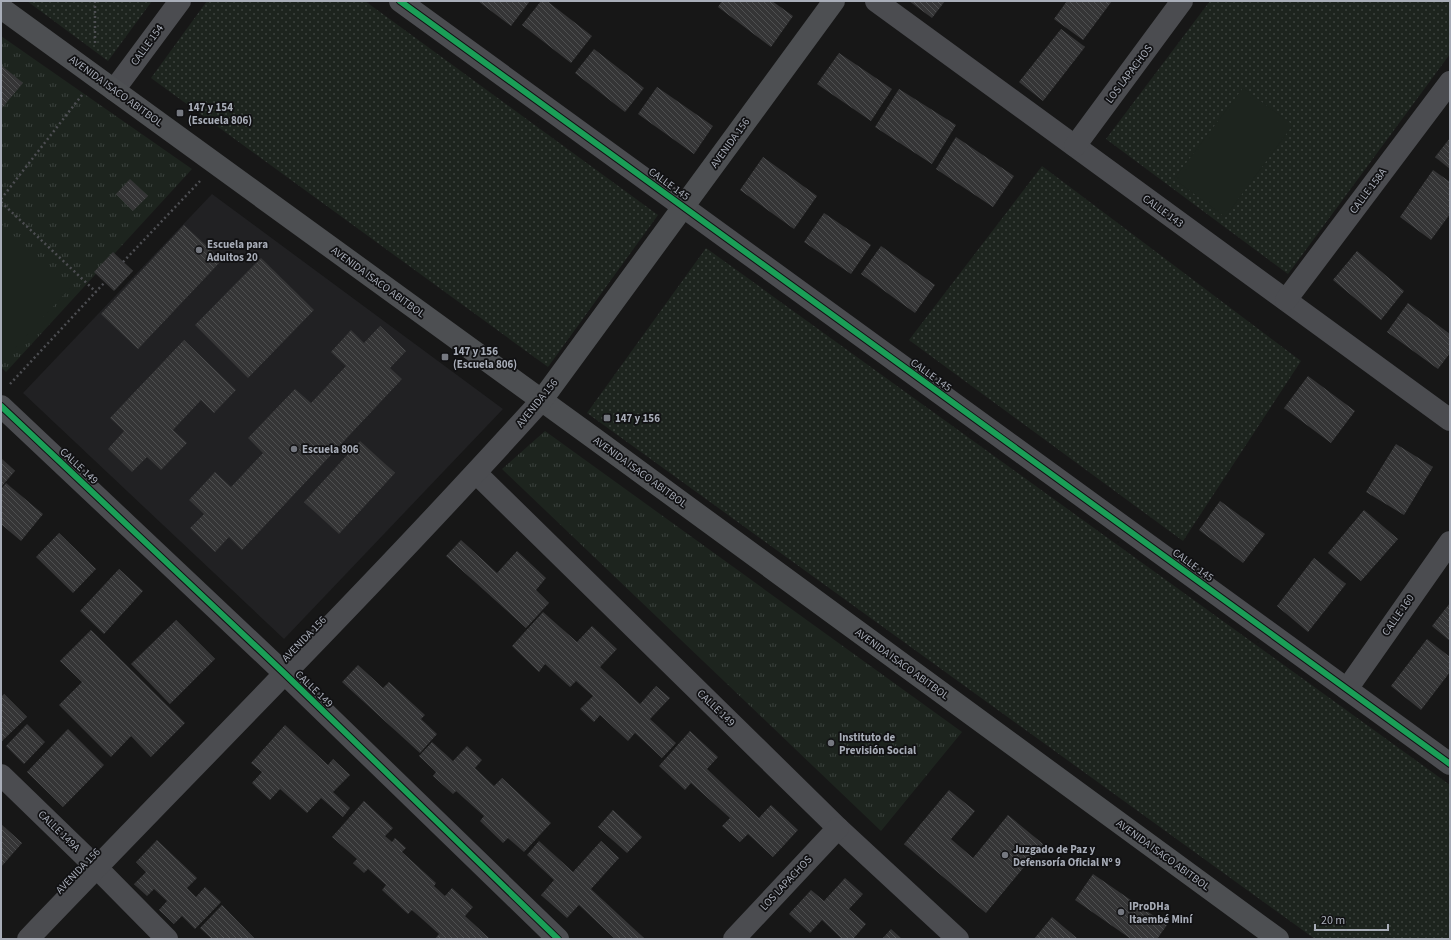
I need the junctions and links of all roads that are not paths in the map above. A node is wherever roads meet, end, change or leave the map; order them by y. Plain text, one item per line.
1 (180, 1) edge
2 (400, 1) edge
3 (834, 1) edge
4 (876, 1) edge
5 (1182, 1) edge
6 (1, 8) edge
7 (1450, 82) edge
8 (114, 90) junction
9 (1075, 146) junction
10 (683, 207) junction
11 (1286, 300) junction
12 (4, 397) edge
13 (541, 401) junction
14 (1450, 420) edge
15 (476, 473) junction
16 (1450, 542) edge
17 (285, 674) junction
18 (1347, 689) junction
19 (1450, 764) edge
20 (1, 775) edge
21 (838, 828) junction
22 (96, 867) junction
23 (28, 939) edge
24 (167, 939) edge
25 (558, 939) edge
26 (734, 939) edge
27 (958, 939) edge
28 (1278, 939) edge

1 - 8 street, CALLE 154
2 - 10 street, CALLE 145
3 - 10 main road, AVENIDA 156
4 - 9 street, CALLE 143
5 - 9 street, LOS LAPACHOS
6 - 8 main road, AVENIDA ISACO ABITBOL
7 - 11 street, CALLE 158A
8 - 13 main road, AVENIDA ISACO ABITBOL
9 - 11 street, CALLE 143
10 - 13 main road, AVENIDA 156
10 - 18 street, CALLE 145
11 - 14 street, CALLE 143
12 - 17 street, CALLE 149
13 - 15 street, AVENIDA 156
13 - 28 main road, AVENIDA ISACO ABITBOL
15 - 17 street, AVENIDA 156
15 - 21 street, CALLE 149
16 - 18 street, CALLE 160
17 - 22 street, AVENIDA 156
17 - 25 street, CALLE 149
18 - 19 street, CALLE 145
20 - 22 street, CALLE 149A
21 - 26 street, LOS LAPACHOS
21 - 27 street, CALLE 149
22 - 23 street, AVENIDA 156
22 - 24 street, CALLE 149A

